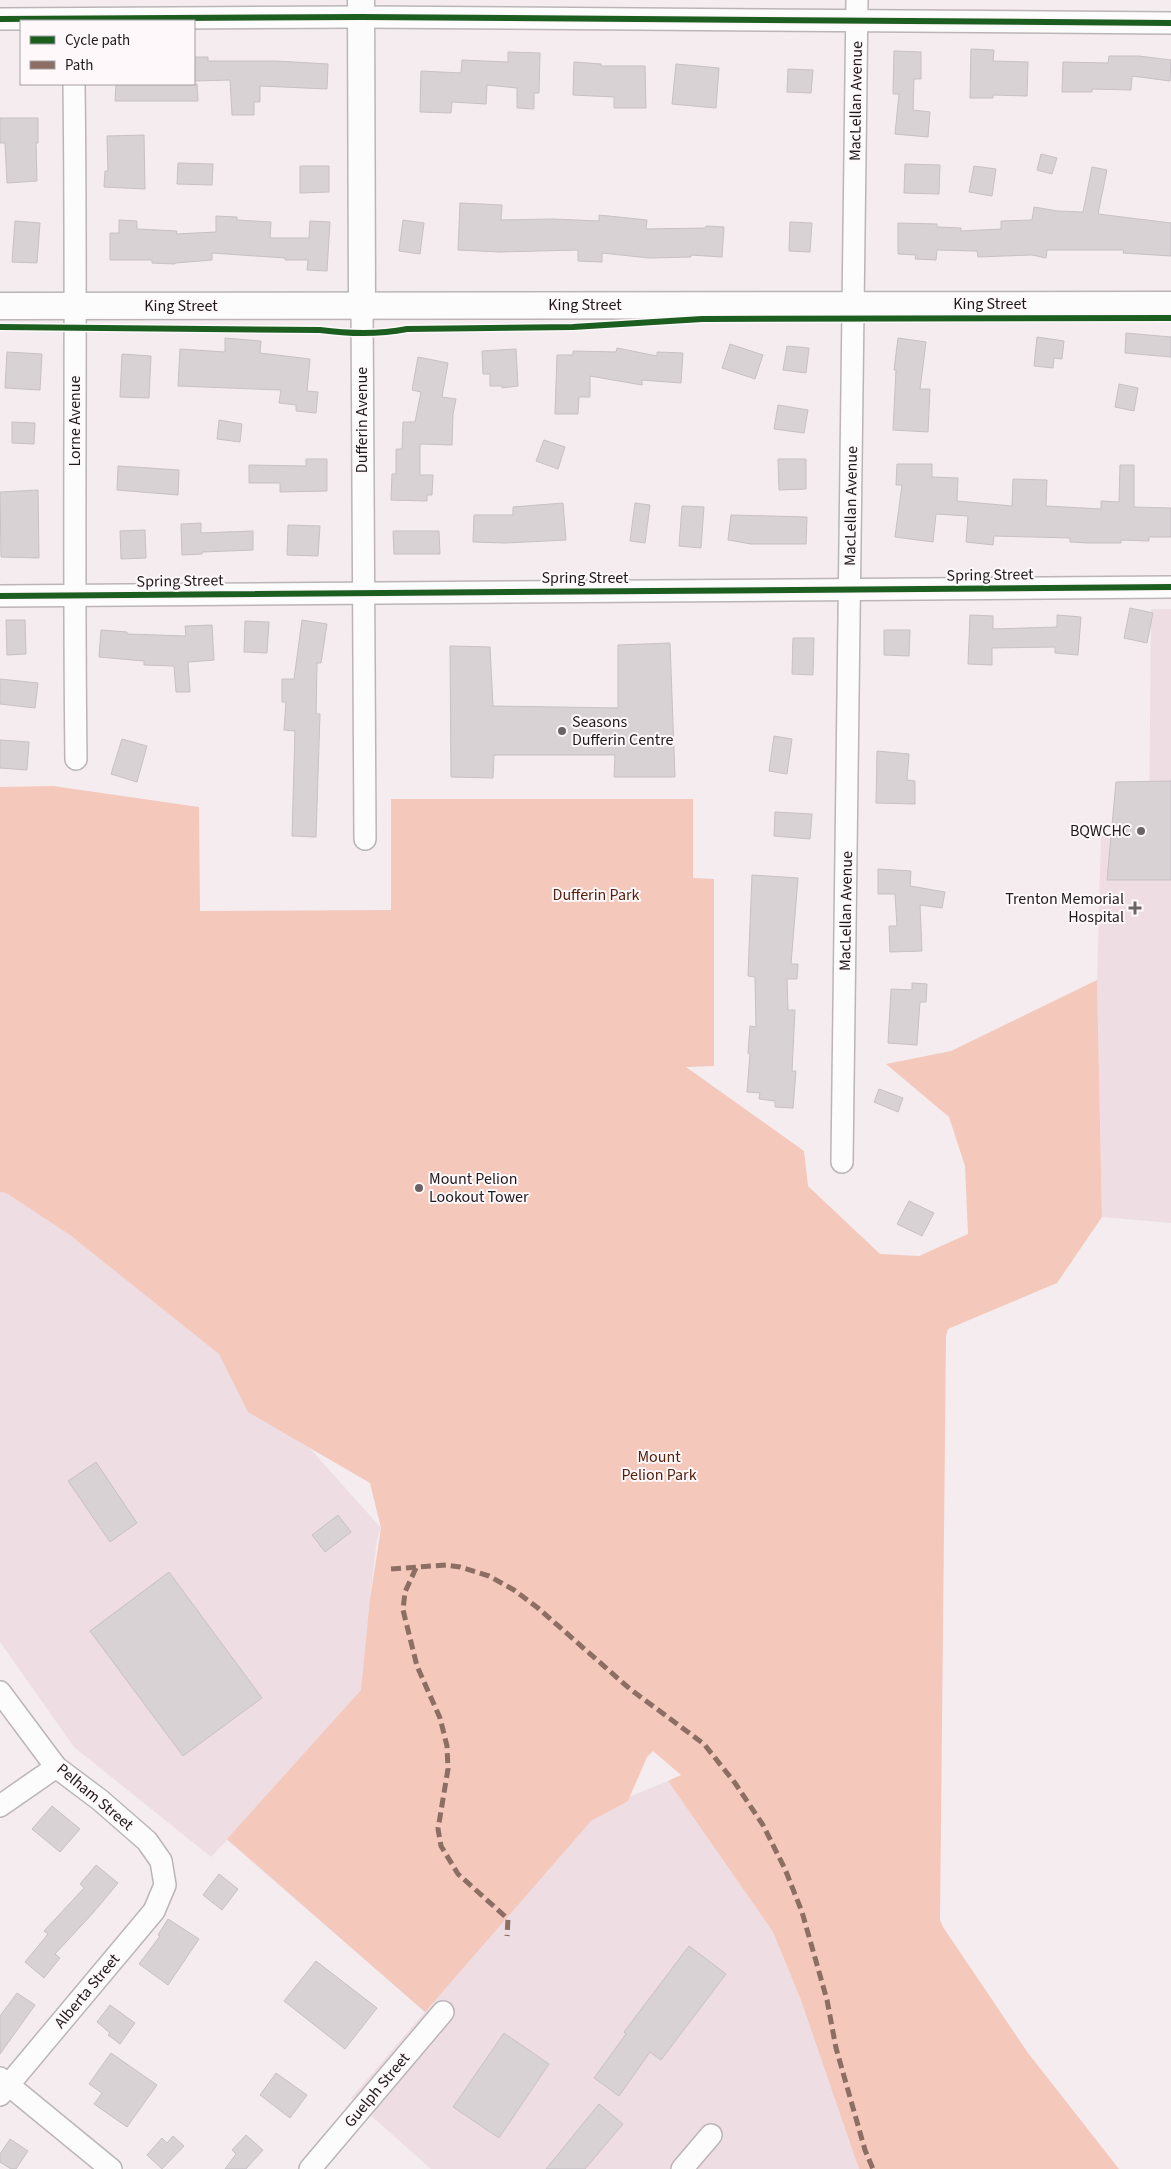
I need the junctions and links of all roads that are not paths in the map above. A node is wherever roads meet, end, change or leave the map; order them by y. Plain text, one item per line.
1 (361, 9) edge
2 (856, 10) edge
3 (74, 13) edge
4 (0, 19) edge
5 (1171, 22) edge
6 (74, 85) edge
7 (853, 304) junction
8 (1171, 305) edge
9 (0, 306) edge
10 (76, 306) junction
11 (362, 306) junction
12 (1171, 586) edge
13 (850, 590) junction
14 (363, 593) junction
15 (0, 596) edge
16 (74, 596) junction
17 (76, 759) dead end
18 (365, 839) dead end
19 (842, 1162) dead end
20 (0, 1692) edge
21 (56, 1767) junction
22 (0, 1806) edge
23 (164, 1881) joint
24 (443, 2012) dead end
25 (3, 2086) edge
26 (711, 2135) dead end
27 (111, 2169) edge
28 (310, 2169) edge
29 (682, 2169) edge

1 - 2 street
1 - 3 street
1 - 11 street, Dufferin Avenue
2 - 5 street
2 - 7 street, MacLellan Avenue
3 - 4 street
6 - 10 street, Lorne Avenue
7 - 8 street, King Street
7 - 11 street, King Street
7 - 13 street, MacLellan Avenue
9 - 10 street, King Street
10 - 11 street, King Street
10 - 16 street, Lorne Avenue
11 - 14 street, Dufferin Avenue
12 - 13 street, Spring Street
13 - 14 street, Spring Street
13 - 19 street, MacLellan Avenue
14 - 16 street, Spring Street
14 - 18 street, Dufferin Avenue
15 - 16 street, Spring Street
16 - 17 street, Lorne Avenue
20 - 21 street, Pelham Street
21 - 22 street
21 - 23 street, Pelham Street
23 - 25 street, Alberta Street
24 - 28 street, Guelph Street
25 - 27 street
26 - 29 street

